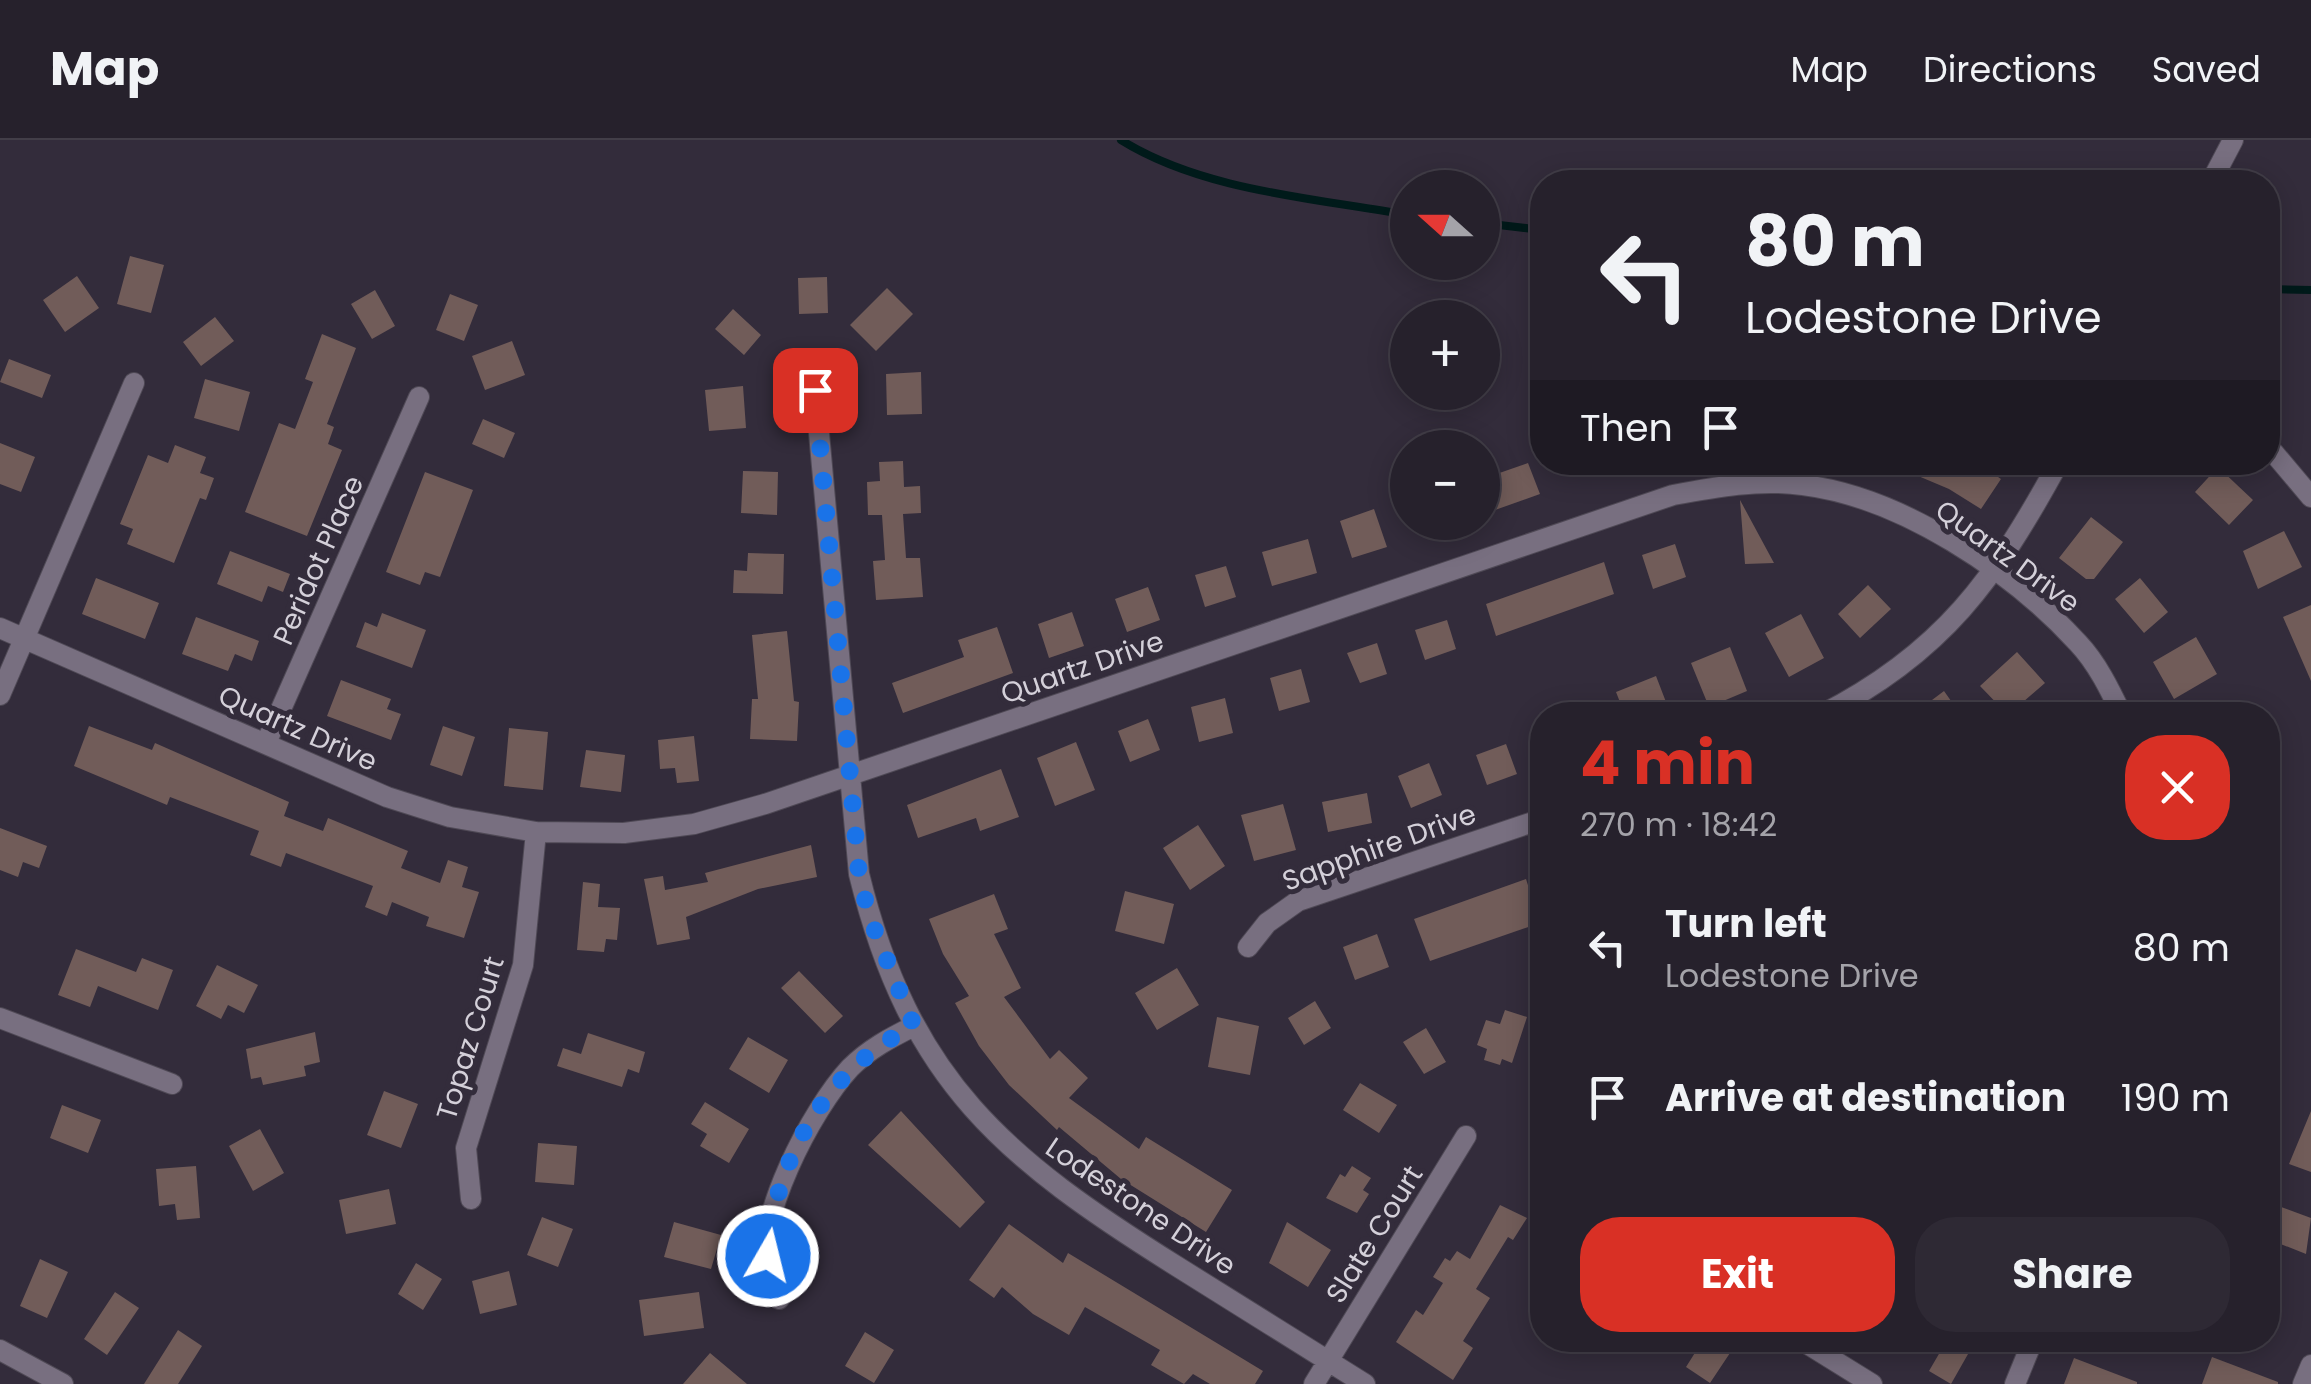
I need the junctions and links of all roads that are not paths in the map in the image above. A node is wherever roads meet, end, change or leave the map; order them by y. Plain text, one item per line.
1 (2233, 140) edge
2 (2217, 170) edge
3 (134, 383) dead end
4 (815, 390) dead end
5 (419, 397) dead end
6 (2280, 460) edge
7 (2051, 475) edge
8 (2311, 497) edge
9 (1994, 572) junction
10 (0, 628) edge
11 (24, 639) junction
12 (0, 695) edge
13 (1842, 702) edge
14 (2114, 702) edge
15 (266, 743) junction
16 (850, 776) junction
17 (1530, 823) edge
18 (536, 832) junction
19 (1248, 947) dead end
20 (0, 1018) edge
21 (914, 1026) junction
22 (172, 1084) dead end
23 (1466, 1136) dead end
24 (470, 1199) dead end
25 (779, 1299) dead end
26 (0, 1350) edge
27 (1820, 1352) edge
28 (2028, 1352) edge
29 (1328, 1361) junction
30 (2311, 1365) edge
31 (63, 1384) edge
32 (1314, 1384) edge
33 (1365, 1384) edge
34 (1872, 1384) edge
35 (2015, 1384) edge
36 (2303, 1384) edge

1 - 2 street
3 - 11 street
4 - 16 street, Lodestone Drive
5 - 15 street, Peridot Place
6 - 8 street
7 - 9 street
9 - 13 street
9 - 14 street, Quartz Drive
9 - 16 street, Quartz Drive
10 - 11 street, Quartz Drive
11 - 12 street
11 - 15 street, Quartz Drive
15 - 18 street, Quartz Drive
16 - 18 street, Quartz Drive
16 - 21 street, Lodestone Drive
17 - 19 street, Sapphire Drive
18 - 24 street, Topaz Court
20 - 22 street
21 - 25 street
21 - 29 street, Lodestone Drive
23 - 29 street, Slate Court
26 - 31 street
27 - 34 street
28 - 35 street
29 - 32 street, Slate Court
29 - 33 street, Lodestone Drive
30 - 36 street

